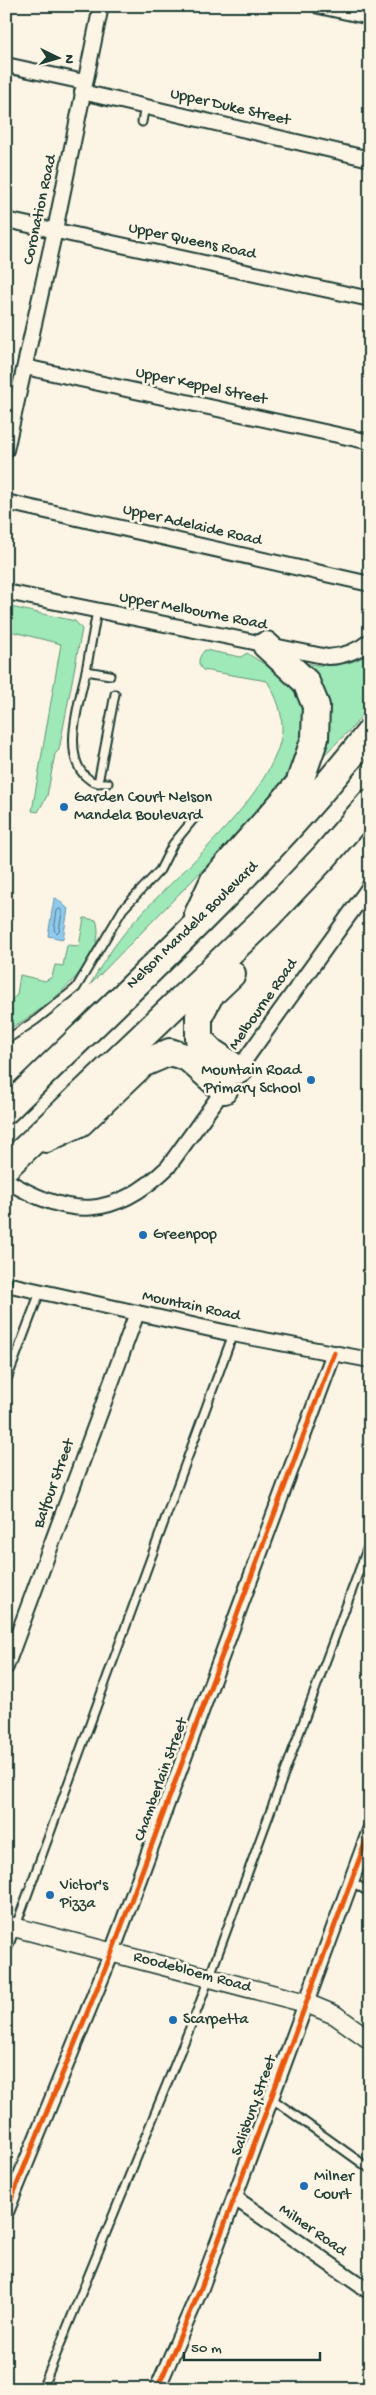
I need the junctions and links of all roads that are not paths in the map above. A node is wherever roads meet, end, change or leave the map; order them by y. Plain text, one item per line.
1 (101, 6) edge
2 (319, 6) edge
3 (370, 17) edge
4 (6, 65) edge
5 (83, 87) junction
6 (145, 106) junction
7 (142, 122) dead end
8 (370, 159) edge
9 (6, 220) edge
10 (55, 230) junction
11 (370, 299) edge
12 (25, 367) junction
13 (370, 442) edge
14 (6, 450) edge
15 (6, 502) edge
16 (370, 584) edge
17 (6, 592) edge
18 (98, 611) junction
19 (370, 641) edge
20 (266, 645) junction
21 (86, 671) junction
22 (110, 675) dead end
23 (115, 694) dead end
24 (370, 732) edge
25 (98, 783) junction
26 (108, 783) dead end
27 (370, 803) edge
28 (196, 816) dead end
29 (370, 819) edge
30 (370, 886) edge
31 (193, 926) junction
32 (6, 1040) edge
33 (232, 1080) junction
34 (6, 1110) edge
35 (14, 1160) edge
36 (6, 1180) edge
37 (6, 1284) edge
38 (40, 1292) junction
39 (138, 1313) junction
40 (234, 1334) junction
41 (334, 1353) junction
42 (370, 1360) edge
43 (6, 1382) edge
44 (370, 1541) edge
45 (6, 1666) edge
46 (370, 1830) edge
47 (351, 1881) junction
48 (370, 1893) edge
49 (11, 1926) edge
50 (112, 1952) junction
51 (6, 1953) edge
52 (209, 1978) junction
53 (306, 2003) junction
54 (370, 2040) edge
55 (271, 2098) junction
56 (370, 2169) edge
57 (235, 2198) junction
58 (6, 2212) edge
59 (370, 2292) edge
60 (42, 2389) edge
61 (157, 2389) edge

1 - 5 street, Coronation Road
2 - 3 street
4 - 5 street, Upper Duke Street
5 - 6 street, Upper Duke Street
5 - 10 street, Coronation Road
6 - 7 lane
6 - 8 street, Upper Duke Street
9 - 10 street, Upper Queens Road
10 - 11 street, Upper Queens Road
10 - 12 street, Coronation Road
12 - 13 street, Upper Keppel Street
12 - 14 street, Coronation Road
15 - 16 street, Upper Adelaide Road
17 - 18 street, Upper Melbourne Road
18 - 20 street, Upper Melbourne Road
18 - 21 lane
19 - 20 street, Upper Melbourne Road
20 - 31 highway
21 - 22 lane
21 - 25 lane
23 - 25 lane
24 - 31 highway, Nelson Mandela Boulevard
25 - 26 lane
27 - 35 highway
28 - 32 lane
29 - 33 highway
30 - 33 street, Melbourne Road
31 - 34 highway, Nelson Mandela Boulevard
33 - 35 highway
33 - 36 street, Melbourne Road
37 - 38 street, Mountain Road
38 - 39 street, Mountain Road
38 - 43 lane
39 - 40 street, Mountain Road
39 - 45 street, Balfour Street
40 - 41 street, Mountain Road
40 - 49 lane
41 - 42 street, Mountain Road
41 - 50 street, Chamberlain Street
44 - 52 lane
46 - 47 street, Salisbury Street
47 - 48 lane
47 - 53 street, Salisbury Street
49 - 50 street, Roodebloem Road
49 - 51 lane
50 - 52 street, Roodebloem Road
50 - 58 street, Chamberlain Street
52 - 53 street, Roodebloem Road
52 - 60 lane
53 - 54 street, Roodebloem Road
53 - 55 street, Salisbury Street
55 - 56 lane
55 - 57 street, Salisbury Street
57 - 59 street, Milner Road
57 - 61 street, Salisbury Street

